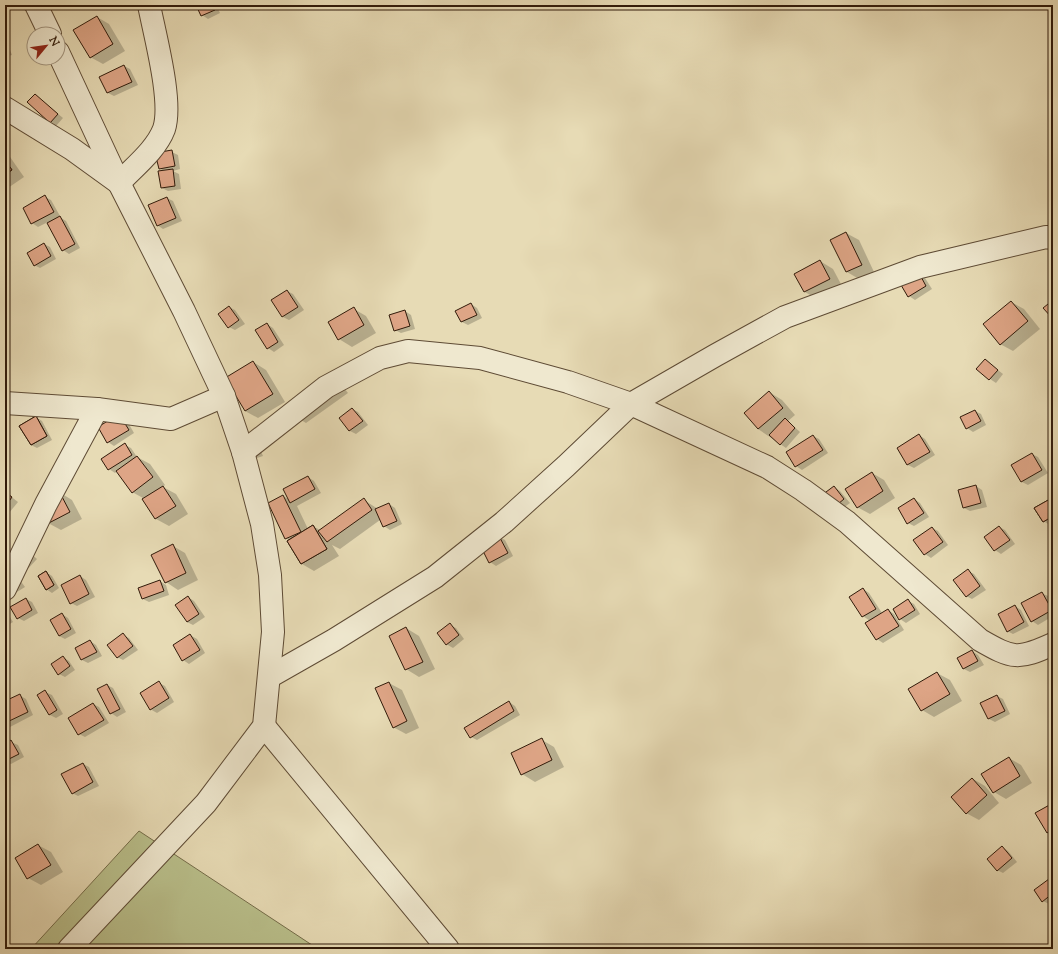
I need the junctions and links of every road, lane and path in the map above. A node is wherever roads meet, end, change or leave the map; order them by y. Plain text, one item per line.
1 (36, 5) edge
2 (149, 5) edge
3 (46, 26) edge
4 (65, 66) edge
5 (5, 108) edge
6 (119, 183) junction
7 (1051, 234) edge
8 (224, 396) junction
9 (5, 403) edge
10 (631, 404) junction
11 (97, 409) junction
12 (243, 452) junction
13 (5, 589) edge
14 (1053, 644) edge
15 (269, 677) junction
16 (264, 726) junction
17 (69, 949) edge
18 (448, 949) edge

1 - 3 street
2 - 6 street
4 - 6 street
5 - 6 street
6 - 8 street
7 - 10 street
8 - 11 street
8 - 12 street
9 - 11 street
10 - 12 street
10 - 14 street
10 - 15 street
11 - 13 street
12 - 15 street
15 - 16 street
16 - 17 street
16 - 18 street

